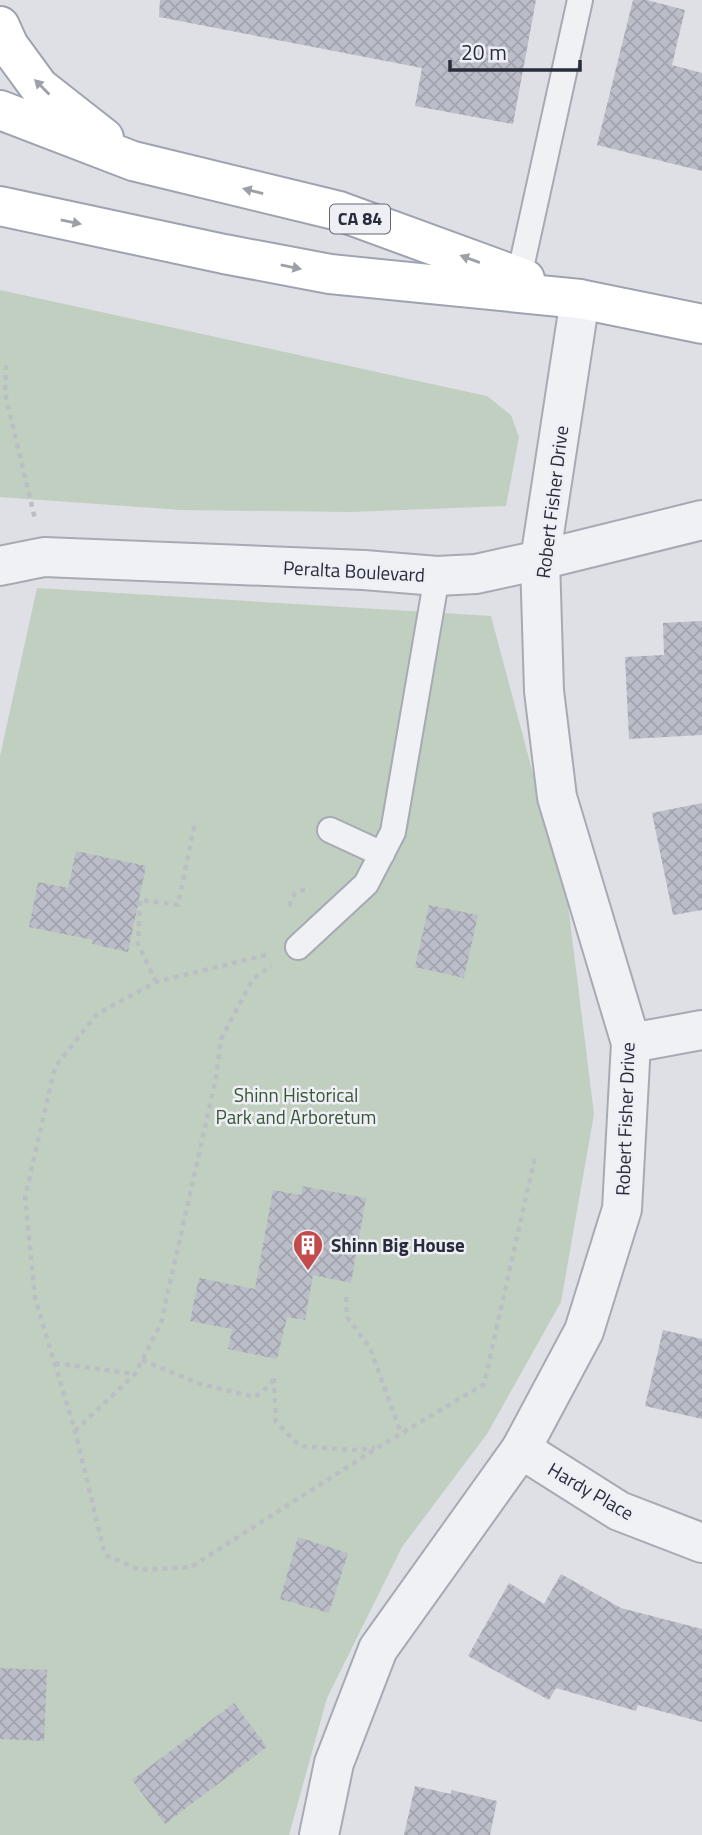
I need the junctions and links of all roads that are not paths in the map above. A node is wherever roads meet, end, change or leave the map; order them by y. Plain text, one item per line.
1 (580, 0) edge
2 (0, 26) edge
3 (0, 110) edge
4 (133, 161) junction
5 (1, 207) edge
6 (519, 277) junction
7 (580, 299) junction
8 (702, 324) edge
9 (702, 520) edge
10 (540, 560) junction
11 (0, 566) edge
12 (437, 576) junction
13 (330, 830) dead end
14 (382, 854) junction
15 (298, 947) road end
16 (702, 1030) edge
17 (631, 1043) junction
18 (521, 1449) junction
19 (702, 1543) edge
20 (319, 1835) edge

1 - 6 lane
4 -> 2 main road
3 - 4 main road, CA 84
6 -> 4 main road, CA 84
5 -> 7 main road, CA 84
6 - 7 main road, CA 84
7 - 8 main road, CA 84
7 - 10 street, Robert Fisher Drive
9 - 10 street, Peralta Boulevard
10 - 12 street, Peralta Boulevard
10 - 17 street, Robert Fisher Drive
11 - 12 street, Peralta Boulevard
12 - 14 lane
13 - 14 lane
14 - 15 lane
16 - 17 street
17 - 18 street, Robert Fisher Drive
18 - 19 street, Hardy Place
18 - 20 street, Robert Fisher Drive

